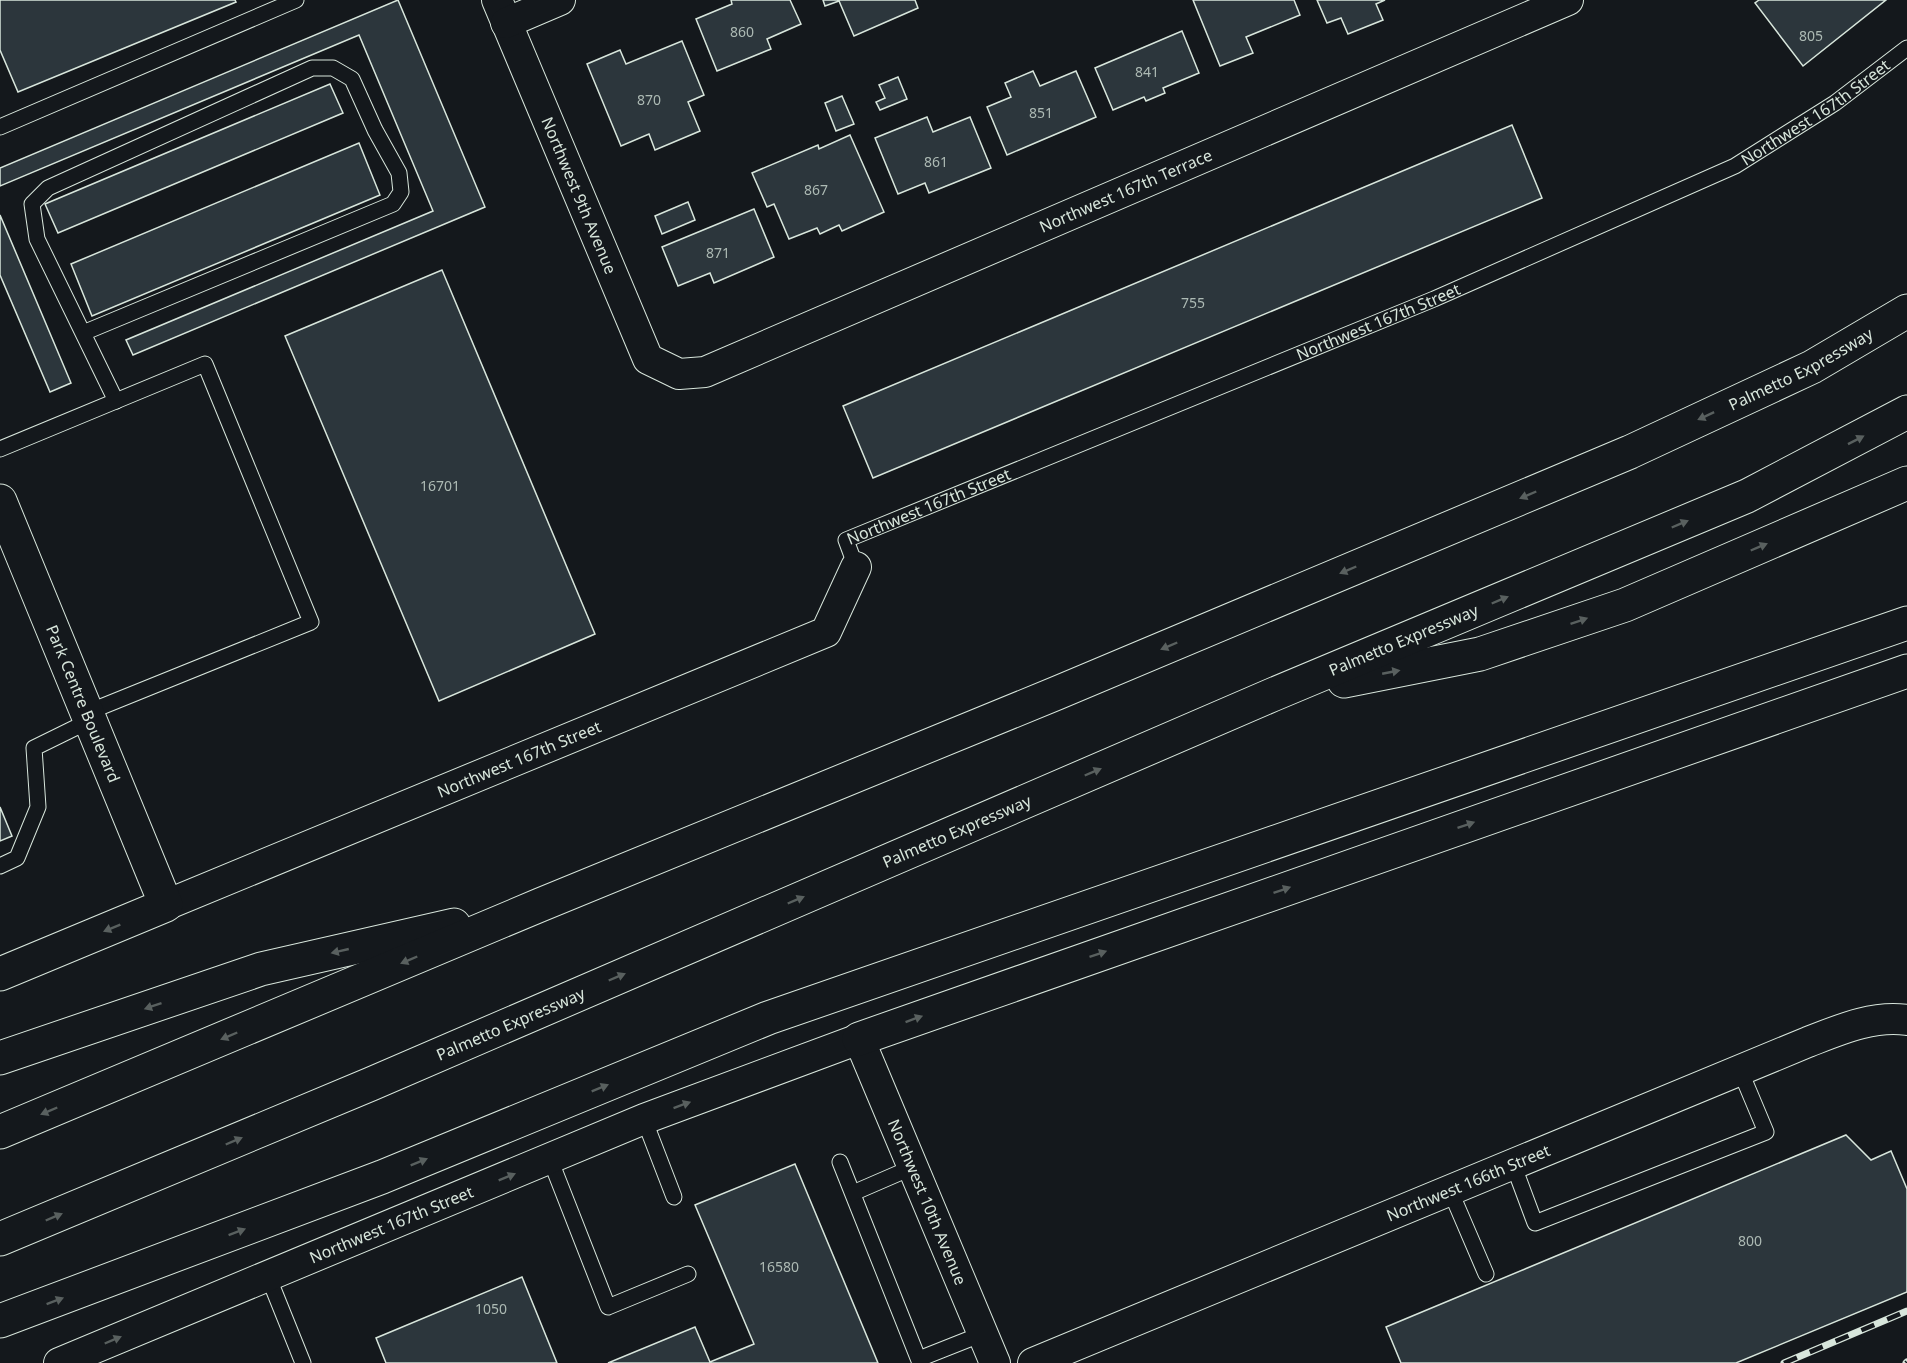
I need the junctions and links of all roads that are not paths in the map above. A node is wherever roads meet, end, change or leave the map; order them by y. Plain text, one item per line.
1 (296, 0) edge
2 (560, 0) edge
3 (1568, 0) edge
4 (501, 11) edge
5 (1907, 48) edge
6 (0, 127) edge
7 (1907, 311) edge
8 (83, 333) junction
9 (679, 374) joint
10 (116, 402) junction
11 (1907, 412) edge
12 (0, 449) edge
13 (1907, 483) edge
14 (1, 505) edge
15 (856, 567) joint
16 (1907, 623) edge
17 (1907, 671) edge
18 (1272, 695) junction
19 (87, 717) junction
20 (0, 866) edge
21 (166, 905) junction
22 (540, 905) junction
23 (0, 974) edge
24 (1907, 1020) edge
25 (859, 1040) junction
26 (0, 1058) edge
27 (1740, 1070) junction
28 (644, 1119) junction
29 (0, 1132) edge
30 (550, 1159) junction
31 (840, 1162) dead end
32 (1513, 1164) junction
33 (913, 1167) junction
34 (1449, 1190) junction
35 (853, 1193) junction
36 (674, 1197) dead end
37 (0, 1239) edge
38 (688, 1274) dead end
39 (1486, 1274) dead end
40 (268, 1276) junction
41 (0, 1321) edge
42 (982, 1334) junction
43 (919, 1361) edge
44 (59, 1363) edge
45 (303, 1363) edge
46 (995, 1363) edge
47 (1033, 1363) edge

1 - 6 lane
2 - 4 street
3 - 9 street, Northwest 167th Terrace
4 - 9 street, Northwest 9th Avenue
5 - 15 lane, Northwest 167th Street
7 -> 22 main road, Palmetto Expressway
8 - 8 lane
8 - 10 lane
10 - 12 lane
10 - 19 lane
18 -> 11 main road, Palmetto Expressway
18 -> 13 main road
14 - 19 main road, Park Centre Boulevard
15 - 21 street, Northwest 167th Street
41 -> 16 main road
25 -> 17 main road
37 -> 18 main road, Palmetto Expressway
19 - 20 lane
19 - 21 main road, Park Centre Boulevard
21 -> 23 main road, Northwest 167th Street
22 -> 26 main road
22 -> 29 main road, Palmetto Expressway
24 - 27 street, Northwest 166th Street
28 -> 25 street, Northwest 167th Street
25 - 33 street, Northwest 10th Avenue
27 - 32 street, Northwest 166th Street
27 - 32 lane
28 - 30 street, Northwest 167th Street
28 - 36 lane
30 - 38 lane
40 -> 30 street, Northwest 167th Street
31 - 35 lane
32 - 34 street, Northwest 166th Street
33 - 35 lane
33 - 42 street, Northwest 10th Avenue
34 - 39 lane
34 - 47 street, Northwest 166th Street
35 - 43 lane
44 -> 40 street, Northwest 167th Street
40 - 45 lane
42 - 43 lane
42 - 46 street, Northwest 10th Avenue

